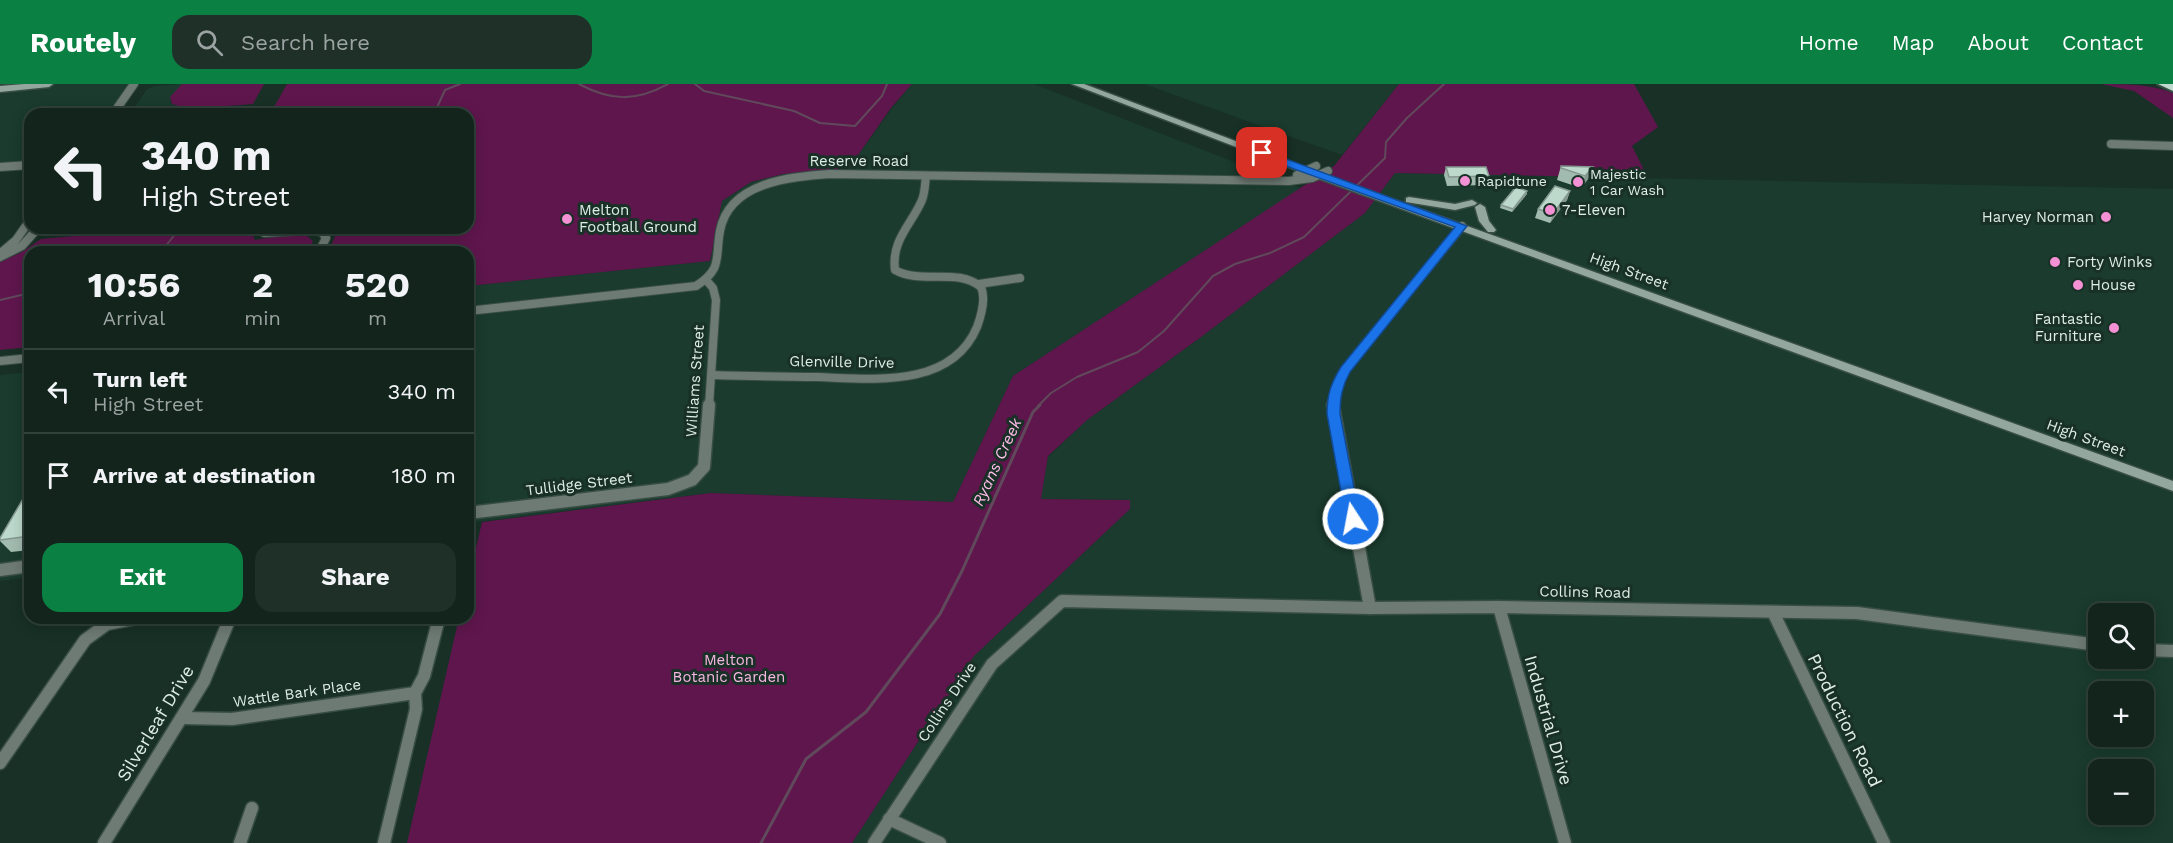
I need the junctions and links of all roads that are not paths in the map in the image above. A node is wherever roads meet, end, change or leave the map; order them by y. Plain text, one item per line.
1 (50, 84) edge
2 (134, 84) edge
3 (1076, 84) edge
4 (1095, 84) edge
5 (0, 89) edge
6 (117, 108) edge
7 (2111, 144) dead end
8 (2173, 146) edge
9 (24, 165) edge
10 (0, 167) edge
11 (1312, 168) junction
12 (1324, 173) junction
13 (926, 176) junction
14 (1280, 181) junction
15 (1357, 185) junction
16 (1409, 200) junction
17 (1464, 223) junction
18 (24, 229) edge
19 (1491, 230) junction
20 (33, 234) edge
21 (0, 254) edge
22 (1020, 278) dead end
23 (707, 281) junction
24 (979, 284) junction
25 (474, 310) edge
26 (24, 359) edge
27 (0, 361) edge
28 (712, 375) junction
29 (2173, 477) edge
30 (692, 480) joint
31 (2173, 486) edge
32 (474, 512) edge
33 (24, 567) edge
34 (0, 570) edge
35 (1069, 600) joint
36 (1499, 607) junction
37 (1370, 608) junction
38 (1773, 612) junction
39 (103, 624) edge
40 (228, 624) edge
41 (437, 624) edge
42 (2088, 644) edge
43 (2154, 650) edge
44 (2173, 651) edge
45 (415, 693) junction
46 (183, 718) junction
47 (0, 763) edge
48 (252, 808) dead end
49 (889, 819) junction
50 (104, 843) edge
51 (240, 843) edge
52 (384, 843) edge
53 (874, 843) edge
54 (940, 843) edge
55 (1565, 843) edge
56 (1884, 843) edge

1 - 5 main road
2 - 6 street
3 - 11 main road, High Street
4 - 11 main road, High Street
7 - 8 street
9 - 10 street
11 - 12 main road, High Street
11 - 14 street, Reserve Road
12 - 14 street, Reserve Road
12 - 15 main road, High Street
13 - 14 street, Reserve Road
13 - 23 street, Reserve Road
13 - 24 street
15 - 16 main road, High Street
15 - 17 main road, High Street
16 - 17 main road, High Street
16 - 19 main road
17 - 19 main road, High Street
17 - 31 main road, High Street
17 - 37 street
18 - 21 street
19 - 29 main road, High Street
20 - 21 street
22 - 24 street
23 - 25 street
23 - 28 street, Williams Street
24 - 28 street, Glenville Drive
26 - 27 street
28 - 30 street, Williams Street
30 - 32 street, Tullidge Street
33 - 34 street
35 - 37 street, Collins Road
35 - 49 street, Collins Drive
36 - 37 street, Collins Road
36 - 38 street, Collins Road
36 - 55 street, Industrial Drive
38 - 42 street, Collins Road
38 - 56 street, Production Road
39 - 47 street
40 - 46 street, Silverleaf Drive
41 - 45 street
43 - 44 street
45 - 46 street, Wattle Bark Place
45 - 52 street
46 - 50 street, Silverleaf Drive
48 - 51 street
49 - 53 street, Collins Drive
49 - 54 street

